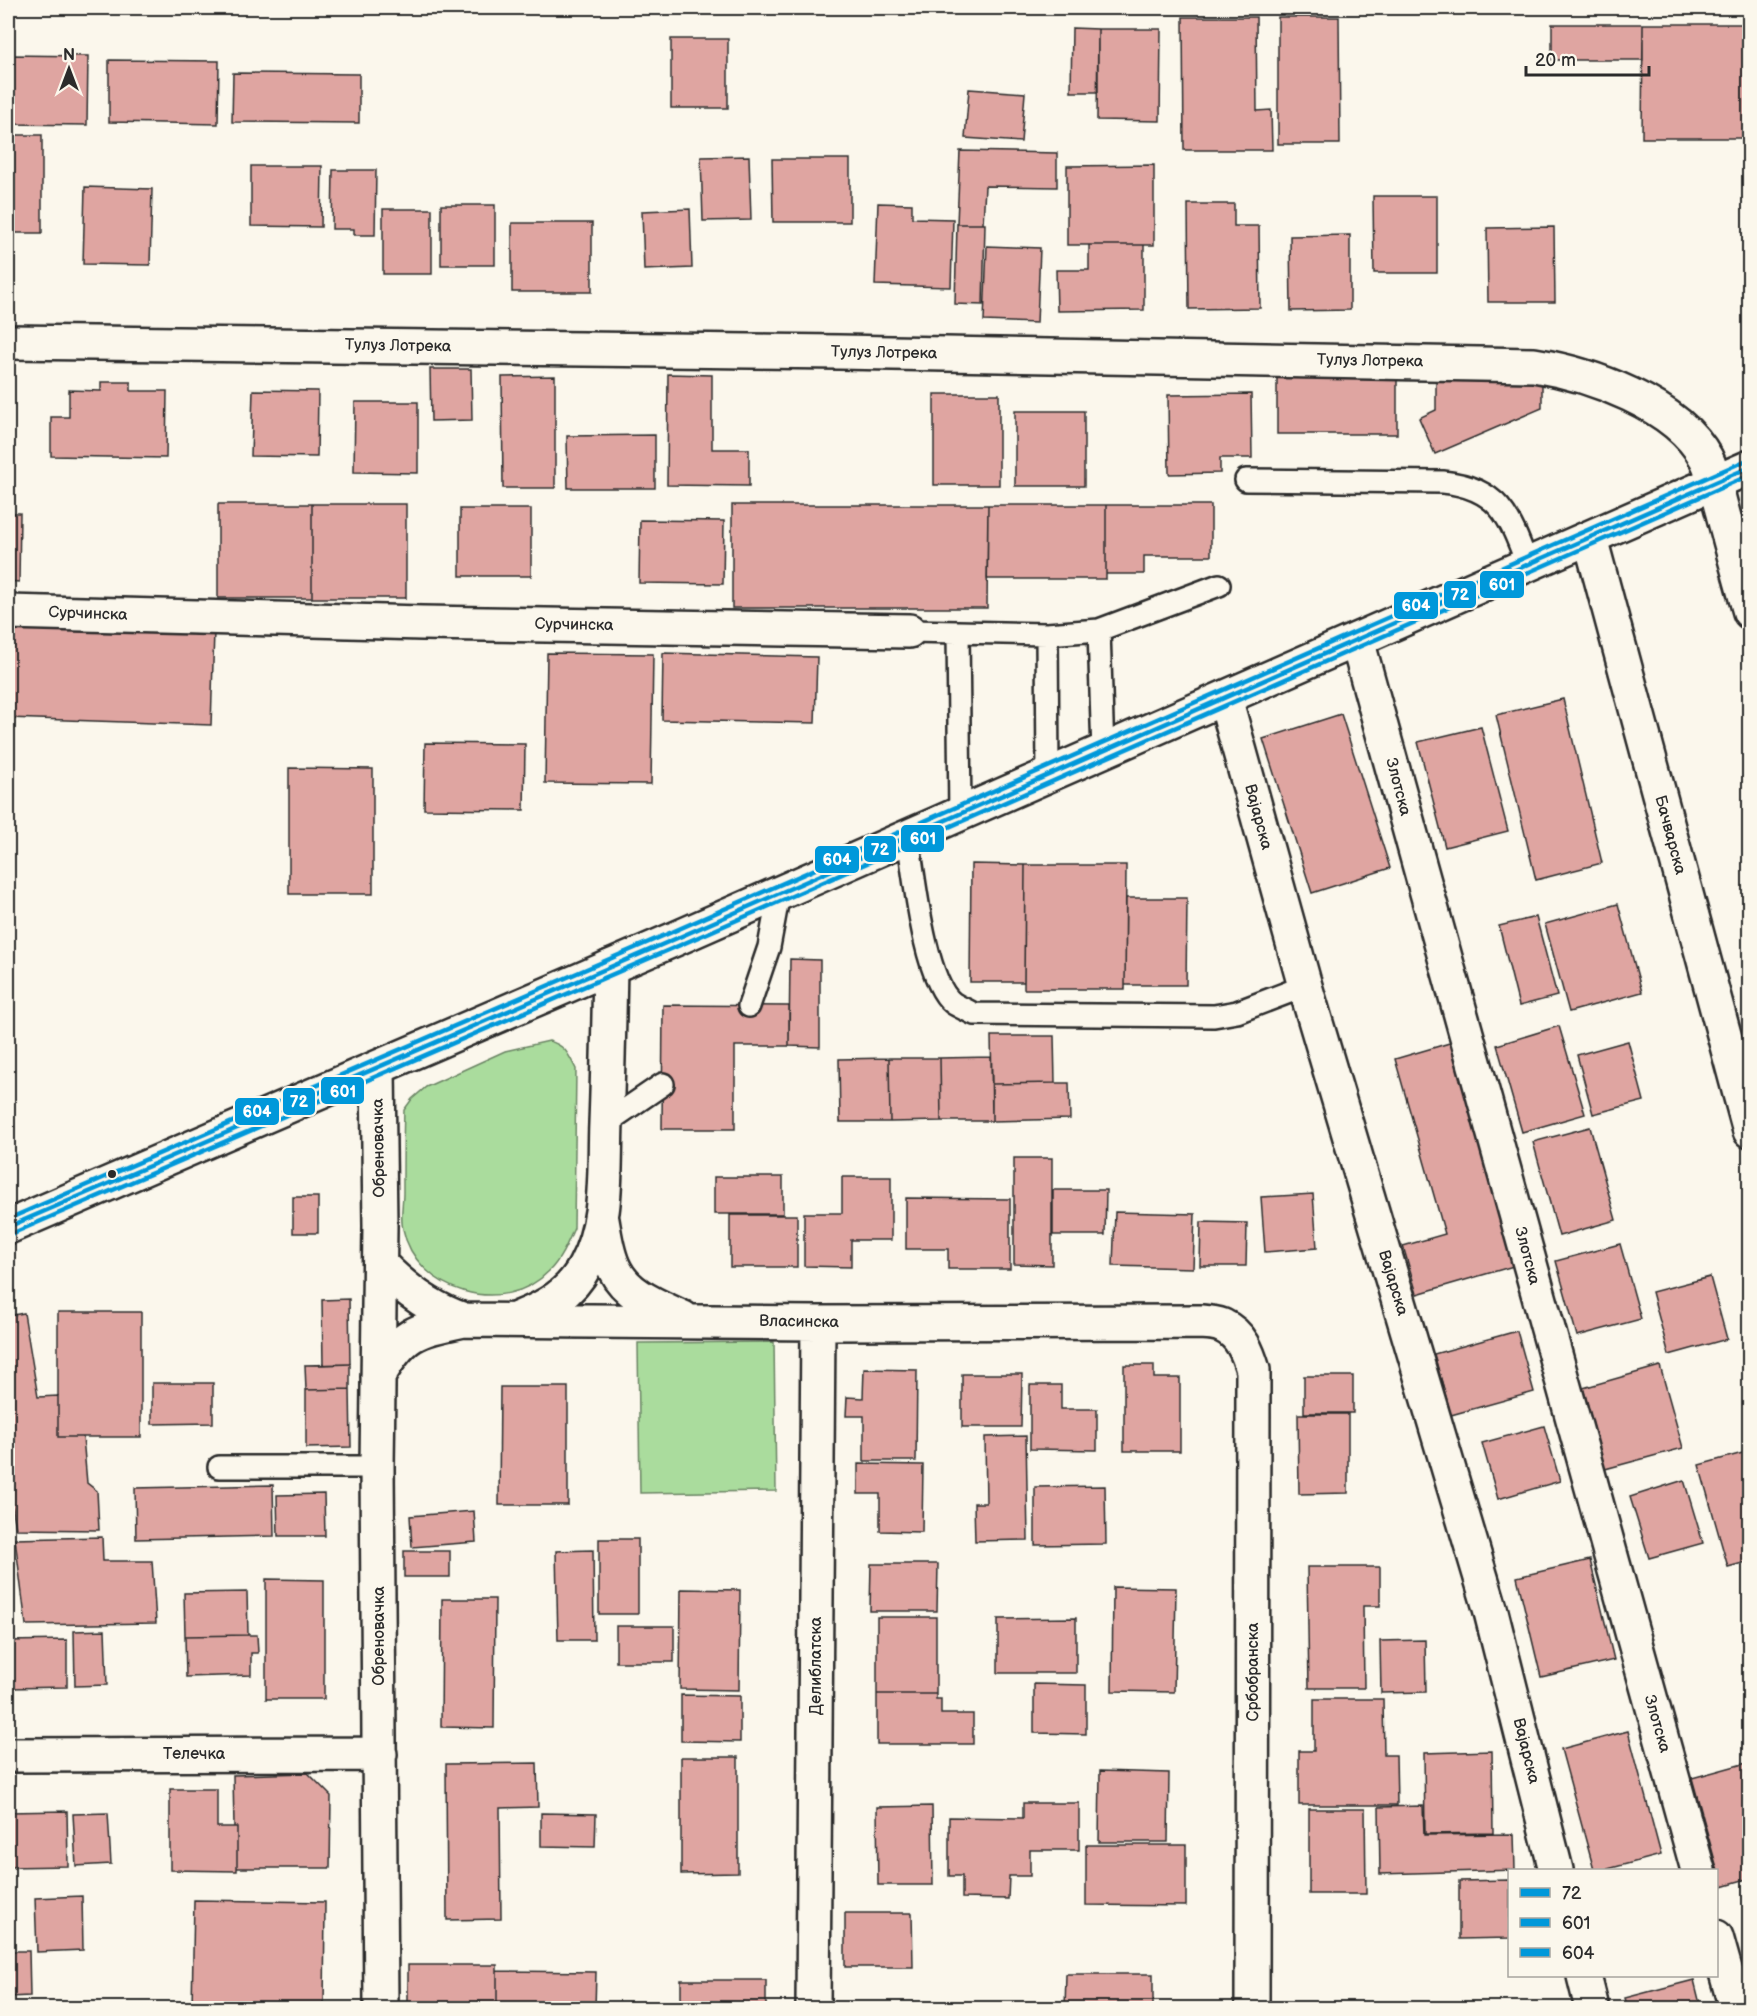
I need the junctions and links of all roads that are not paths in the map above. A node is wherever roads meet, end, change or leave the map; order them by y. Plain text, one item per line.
1 (8, 342) edge
2 (1749, 467) edge
3 (1246, 480) dead end
4 (1714, 482) junction
5 (1590, 538) junction
6 (1528, 566) junction
7 (1220, 585) dead end
8 (8, 612) edge
9 (1749, 612) edge
10 (1099, 630) junction
11 (909, 631) joint
12 (958, 632) junction
13 (1047, 634) junction
14 (1357, 640) junction
15 (1225, 698) junction
16 (1102, 753) junction
17 (1048, 777) junction
18 (960, 815) junction
19 (908, 837) junction
20 (779, 893) junction
21 (610, 967) junction
22 (1305, 986) junction
23 (749, 1006) dead end
24 (378, 1069) junction
25 (663, 1084) dead end
26 (606, 1123) junction
27 (1749, 1131) edge
28 (602, 1220) junction
29 (8, 1227) edge
30 (380, 1264) junction
31 (464, 1320) junction
32 (515, 1320) junction
33 (690, 1321) junction
34 (818, 1323) junction
35 (1239, 1339) joint
36 (378, 1377) junction
37 (219, 1467) dead end
38 (377, 1467) junction
39 (380, 1754) junction
40 (8, 1755) edge
41 (1556, 1869) edge
42 (1698, 1869) edge
43 (1718, 1944) edge
44 (1584, 1977) edge
45 (381, 2008) edge
46 (813, 2008) edge
47 (1252, 2008) edge
48 (1592, 2008) edge
49 (1736, 2008) edge

1 - 4 street, Тулуз Лотрека
2 - 4 street
3 - 6 lane
4 - 5 street
4 - 9 street, Тулуз Лотрека
5 - 6 street
5 - 27 street, Бачварска
6 - 14 street
7 - 10 lane, Сурчинска
8 - 11 street, Сурчинска
10 - 13 lane, Сурчинска
10 - 16 lane
11 - 12 lane, Сурчинска
12 - 13 lane, Сурчинска
12 - 18 lane
13 - 17 lane
14 - 15 street
14 - 42 street, Злотска
15 - 16 street
15 - 22 street, Вајарска
16 - 17 street
17 - 18 street
18 - 19 street
19 - 20 street
19 - 22 lane
20 - 21 street
20 - 23 lane
21 - 24 street
21 - 26 street
22 - 41 street, Вајарска
24 - 29 street
24 - 30 street, Обреновачка
25 - 26 lane
26 - 28 street
28 - 32 street
28 - 33 street
30 - 31 street
30 - 36 street, Обреновачка
31 - 32 street, Власинска
31 - 36 street, Власинска
32 - 33 street, Власинска
33 - 34 street, Власинска
34 - 35 street, Власинска
34 - 46 street, Делиблатска
35 - 47 street, Србобранска
36 - 38 street, Обреновачка
37 - 38 lane
38 - 39 street, Обреновачка
39 - 40 street, Телечка
39 - 45 street, Обреновачка
43 - 49 street
44 - 48 street

